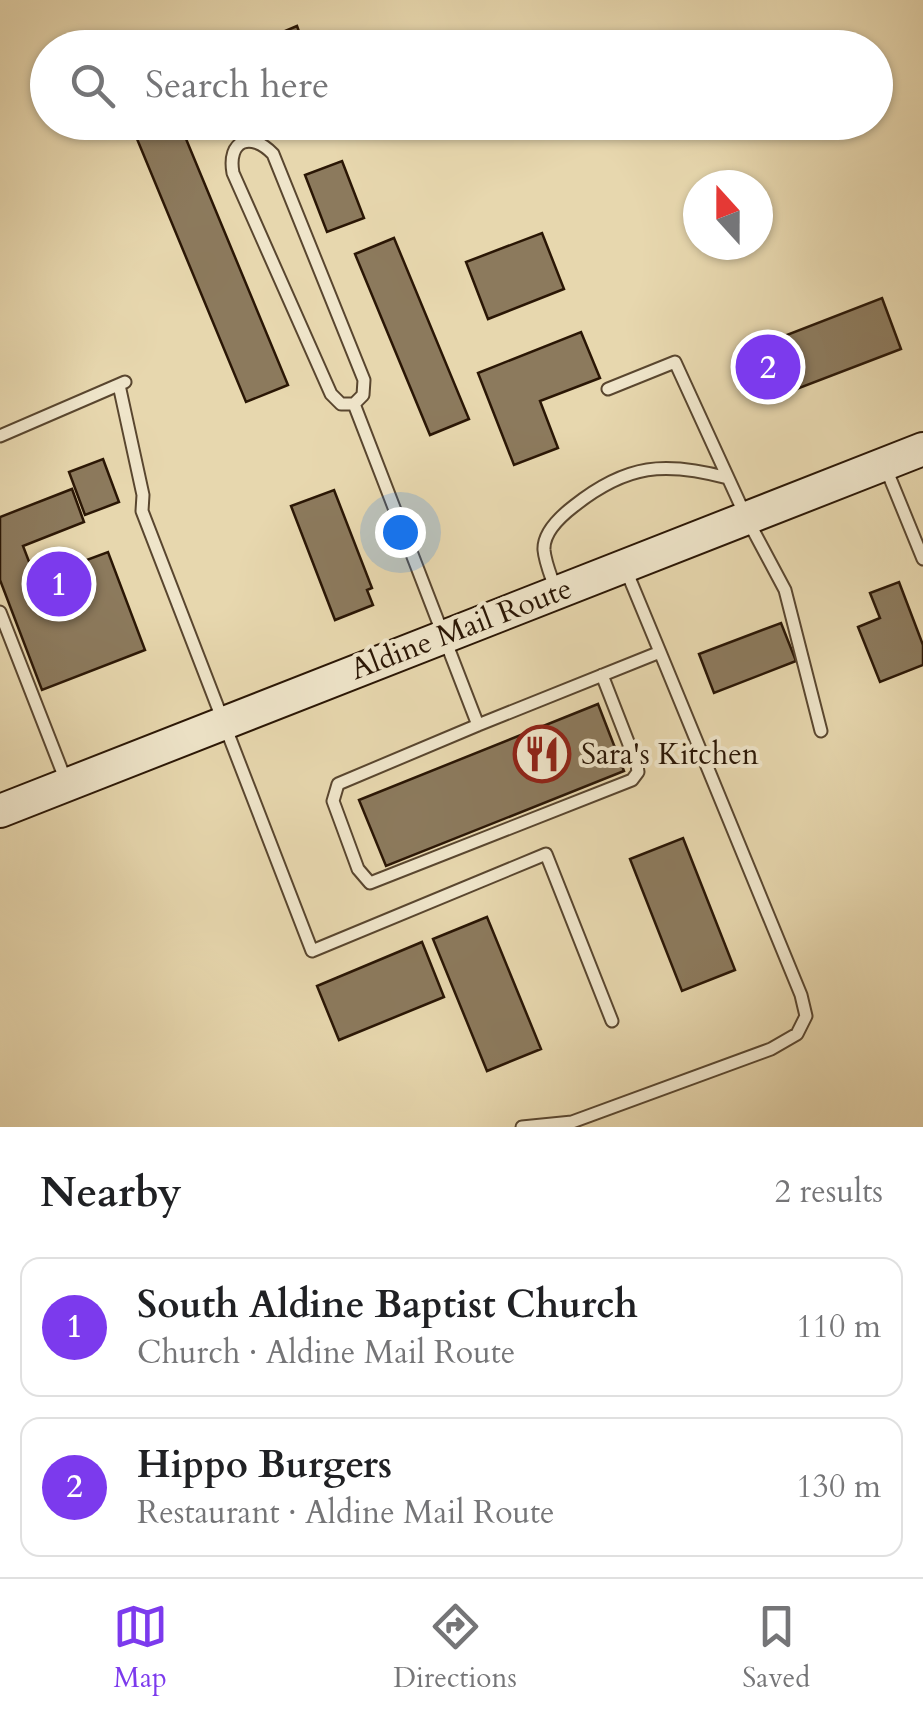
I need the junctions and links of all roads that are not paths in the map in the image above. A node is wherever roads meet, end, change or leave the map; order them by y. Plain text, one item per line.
1 (608, 389) dead end
2 (354, 404) junction
3 (0, 436) edge
4 (923, 448) edge
5 (884, 464) junction
6 (728, 478) junction
7 (746, 517) junction
8 (923, 559) edge
9 (624, 565) junction
10 (556, 592) junction
11 (0, 612) edge
12 (442, 636) junction
13 (660, 652) junction
14 (602, 675) junction
15 (225, 722) junction
16 (478, 726) junction
17 (821, 731) dead end
18 (68, 785) junction
19 (0, 812) edge
20 (612, 1020) dead end
21 (573, 1124) edge
22 (522, 1127) edge

1 - 6 lane
2 - 2 lane
2 - 12 lane
3 - 15 lane
4 - 5 main road, Aldine Mail Route
5 - 7 main road, Aldine Mail Route
5 - 8 lane
6 - 7 lane
6 - 10 lane
7 - 9 main road, Aldine Mail Route
7 - 17 lane
9 - 10 main road, Aldine Mail Route
9 - 13 lane
10 - 12 main road, Aldine Mail Route
11 - 18 lane
12 - 15 main road, Aldine Mail Route
12 - 16 lane
13 - 14 lane
13 - 21 lane
14 - 16 lane
14 - 16 lane
15 - 18 main road, Aldine Mail Route
15 - 20 lane
18 - 19 main road, Aldine Mail Route
21 - 22 lane

